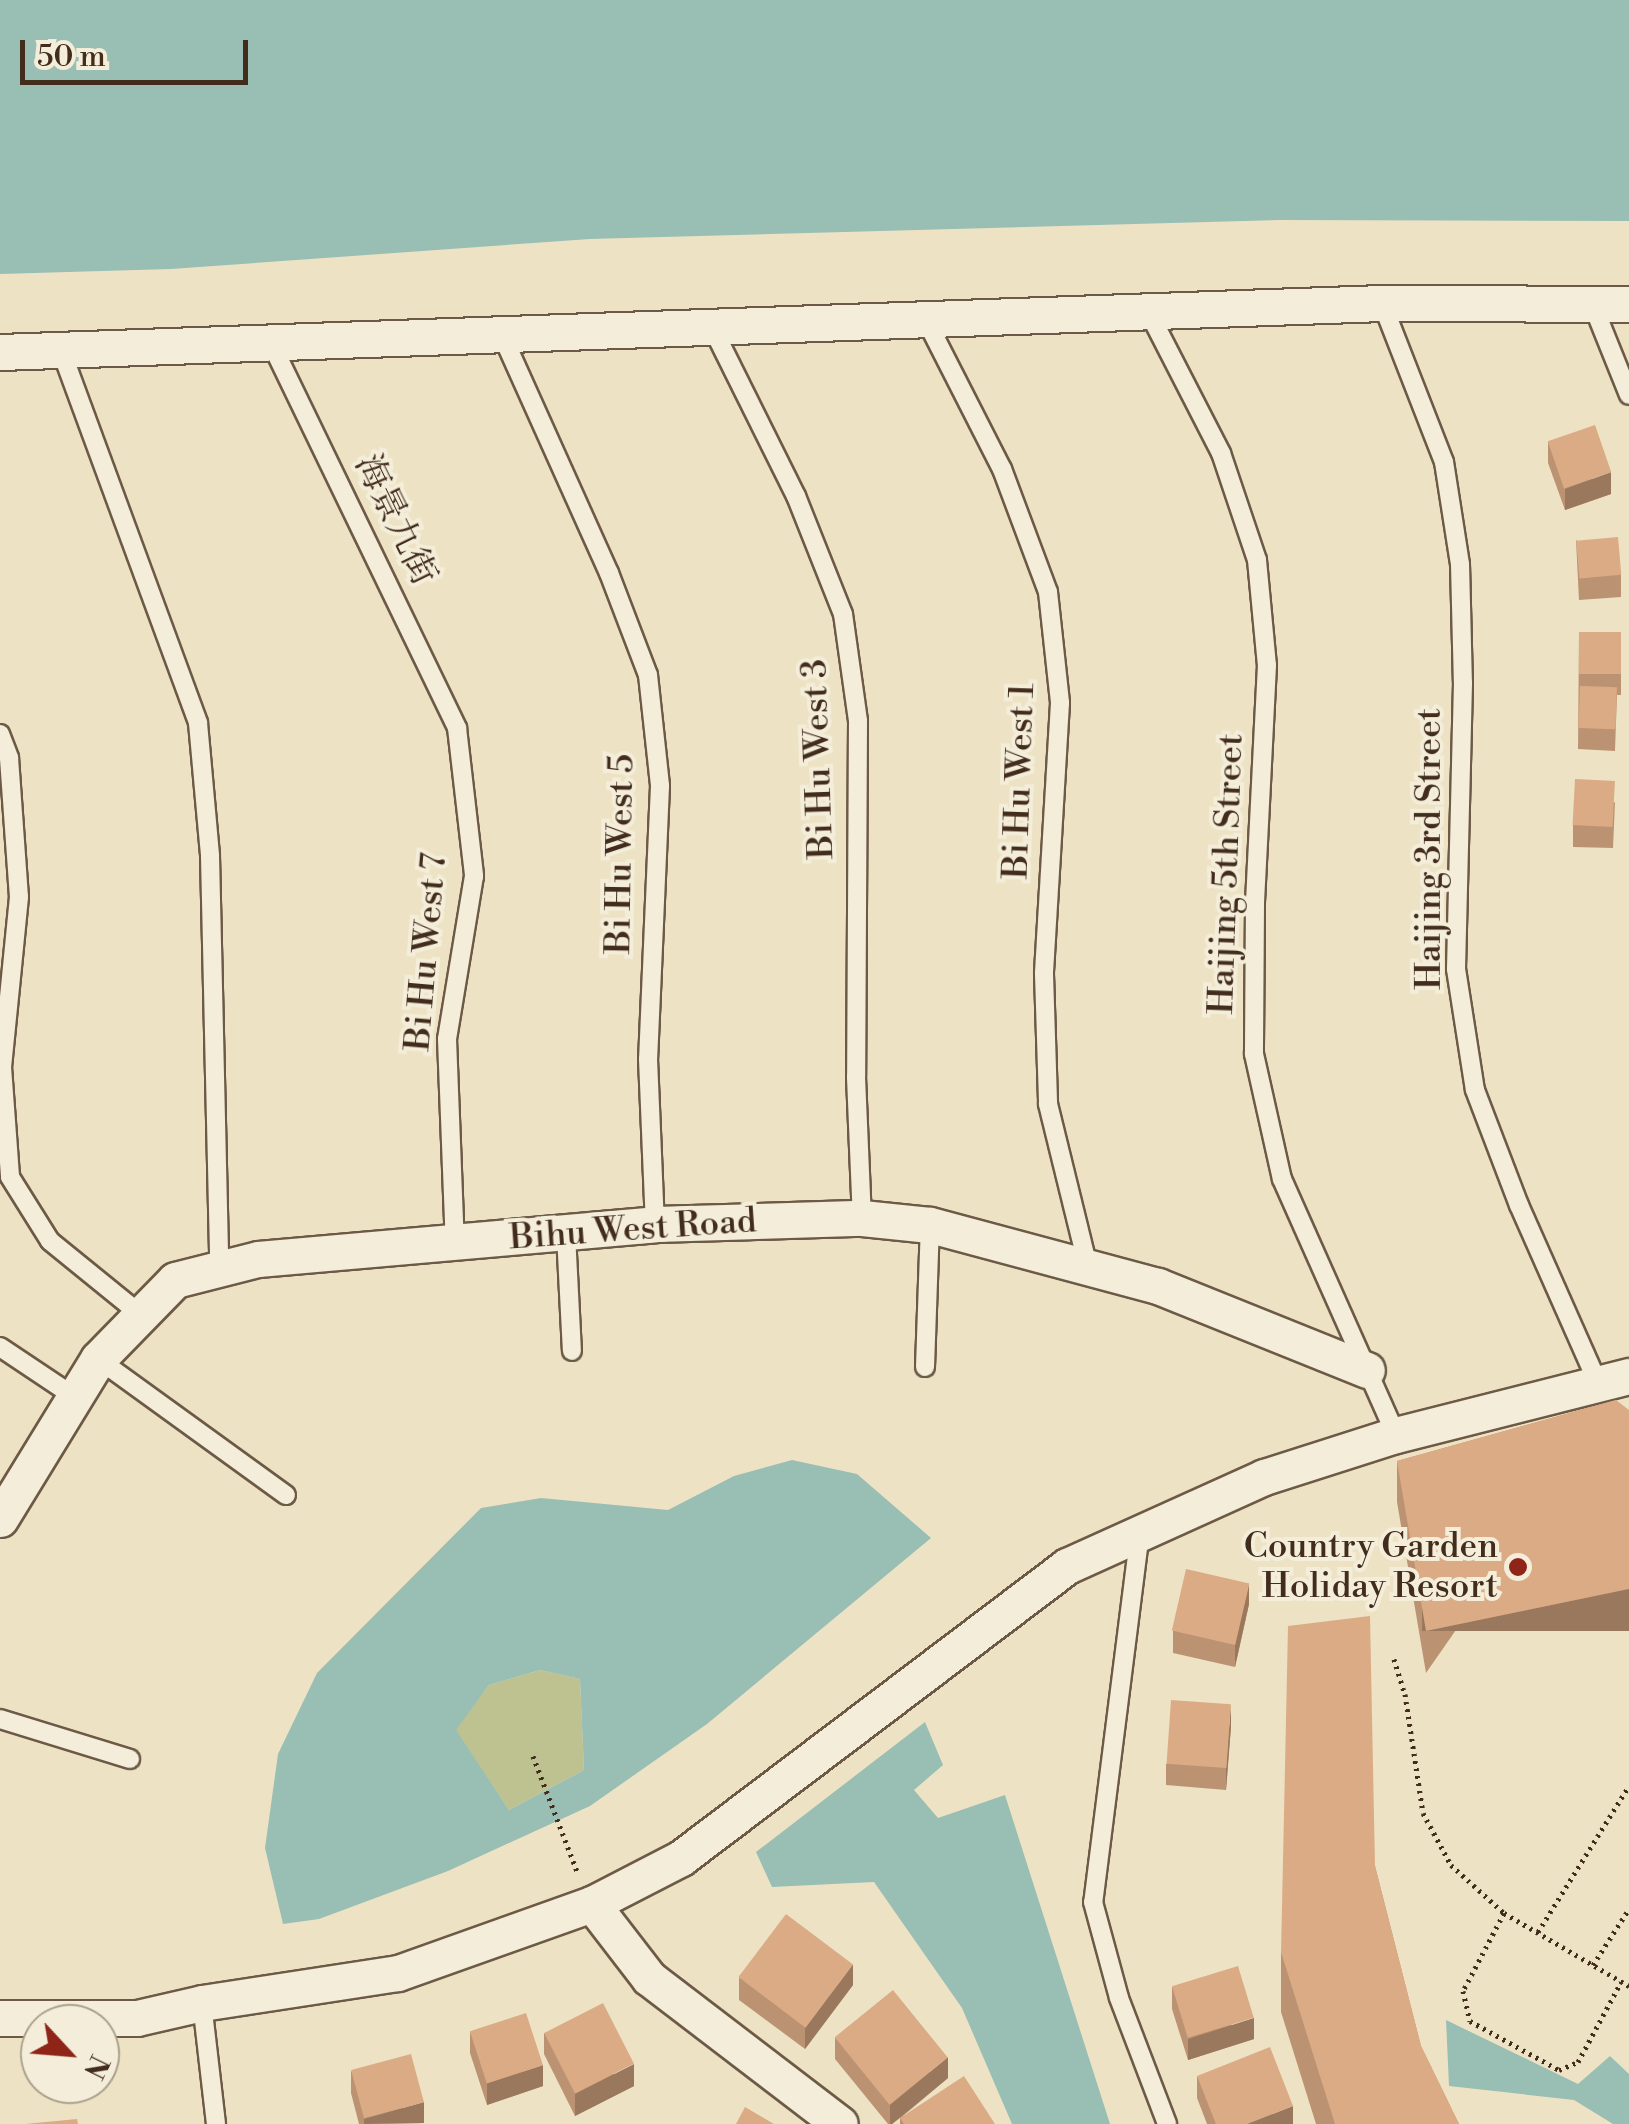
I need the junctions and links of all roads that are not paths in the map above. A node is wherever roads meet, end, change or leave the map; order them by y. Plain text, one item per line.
1 (1382, 302) junction
2 (1592, 302) junction
3 (1629, 304) edge
4 (1148, 311) junction
5 (926, 320) junction
6 (712, 327) junction
7 (502, 335) junction
8 (271, 343) junction
9 (62, 350) junction
10 (0, 352) edge
11 (1629, 395) edge
12 (457, 728) joint
13 (0, 734) edge
14 (862, 1218) junction
15 (655, 1224) junction
16 (930, 1225) junction
17 (566, 1234) junction
18 (455, 1243) junction
19 (1088, 1267) junction
20 (219, 1268) junction
21 (141, 1315) junction
22 (0, 1347) edge
23 (572, 1351) dead end
24 (98, 1359) junction
25 (925, 1367) dead end
26 (1367, 1370) junction
27 (1614, 1379) edge
28 (74, 1397) junction
29 (1396, 1435) junction
30 (286, 1495) dead end
31 (0, 1519) edge
32 (1140, 1532) junction
33 (0, 1720) edge
34 (130, 1759) dead end
35 (592, 1904) junction
36 (202, 2003) junction
37 (0, 2018) edge
38 (216, 2124) edge
39 (840, 2124) edge
40 (1167, 2124) edge

1 - 2 street
1 - 4 street
1 - 27 lane, Haijing 3rd Street
2 - 3 street
2 - 11 lane
4 - 5 street
4 - 26 lane, Haijing 5th Street
5 - 6 street
5 - 19 lane, Bi Hu West 1
6 - 7 street
6 - 14 lane, Bi Hu West 3
7 - 8 street
7 - 15 lane, Bi Hu West 5
8 - 9 street
8 - 12 lane, 海景九街
9 - 10 street
9 - 20 lane
12 - 18 lane, Bi Hu West 7
13 - 21 lane
14 - 15 street, Bihu West Road
14 - 16 street, Bihu West Road
15 - 17 street, Bihu West Road
16 - 19 street, Bihu West Road
16 - 25 lane
17 - 18 street, Bihu West Road
17 - 23 lane
18 - 20 street, Bihu West Road
19 - 26 street, Bihu West Road
20 - 21 street, Bihu West Road
21 - 24 street, Bihu West Road
22 - 28 lane
24 - 28 street, Bihu West Road
24 - 30 lane
26 - 29 lane, Haijing 5th Street
27 - 29 street
28 - 31 street, Bihu West Road
29 - 32 street
32 - 35 street
32 - 40 lane
33 - 34 lane
35 - 36 street
35 - 39 street
36 - 37 street
36 - 38 lane

